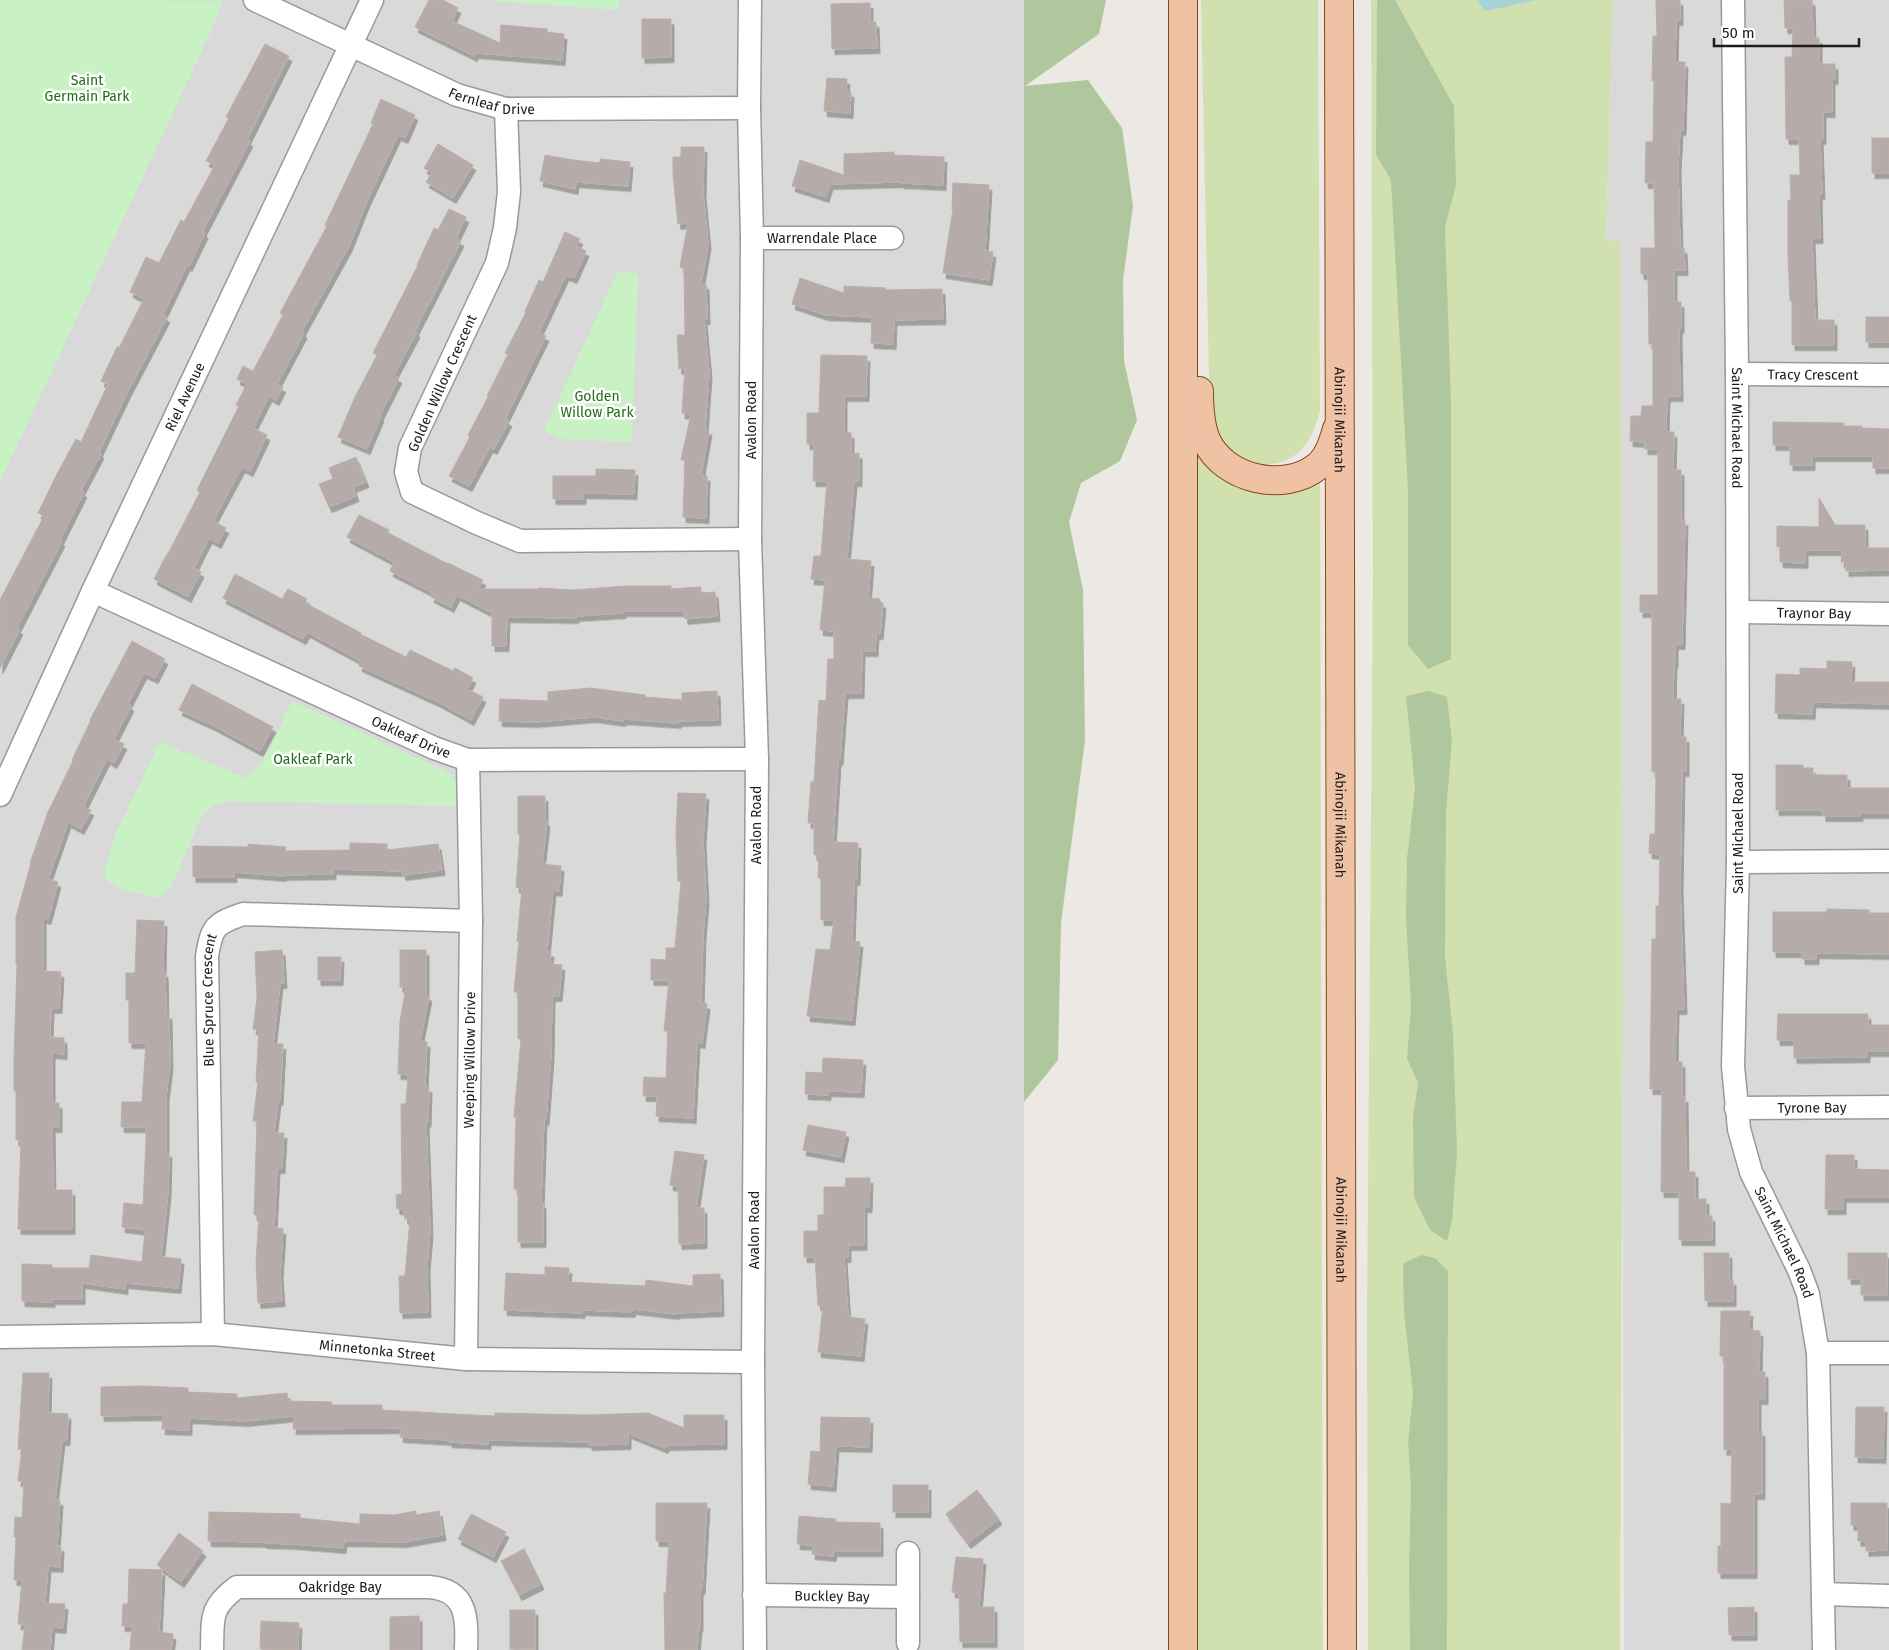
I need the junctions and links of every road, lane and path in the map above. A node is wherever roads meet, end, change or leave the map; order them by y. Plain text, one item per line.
1 (255, 0) edge
2 (372, 0) edge
3 (750, 0) edge
4 (1183, 0) edge
5 (1339, 0) edge
6 (1733, 0) edge
7 (351, 45) junction
8 (749, 108) junction
9 (506, 109) junction
10 (1183, 123) junction
11 (752, 238) junction
12 (892, 238) dead end
13 (1737, 374) junction
14 (1889, 375) edge
15 (1340, 420) junction
16 (750, 539) junction
17 (92, 592) junction
18 (1738, 612) junction
19 (1889, 614) edge
20 (757, 759) junction
21 (468, 760) junction
22 (0, 795) edge
23 (1889, 861) edge
24 (1738, 862) junction
25 (471, 921) junction
26 (1889, 1107) edge
27 (1736, 1108) junction
28 (213, 1334) junction
29 (0, 1337) edge
30 (1818, 1353) junction
31 (1889, 1353) edge
32 (466, 1359) junction
33 (753, 1362) junction
34 (908, 1553) dead end
35 (1823, 1594) junction
36 (754, 1595) junction
37 (1889, 1596) edge
38 (908, 1597) junction
39 (908, 1643) dead end
40 (212, 1650) edge
41 (466, 1650) edge
42 (755, 1650) edge
43 (1183, 1650) edge
44 (1342, 1650) edge
45 (1824, 1650) edge

1 - 7 street, Fernleaf Drive
2 - 7 street, Riel Avenue
3 - 8 street, Avalon Road
4 - 10 main road
5 - 15 main road, Abinojii Mikanah
6 - 13 street, Saint Michael Road
7 - 9 street, Fernleaf Drive
7 - 17 street, Riel Avenue
8 - 9 street, Fernleaf Drive
8 - 11 street, Avalon Road
9 - 16 street, Golden Willow Crescent
10 - 15 main road
10 - 43 main road
11 - 12 street, Warrendale Place
11 - 16 street, Avalon Road
13 - 14 street, Tracy Crescent
13 - 18 street, Saint Michael Road
15 - 44 main road, Abinojii Mikanah
16 - 20 street, Avalon Road
17 - 21 street, Oakleaf Drive
17 - 22 street, Riel Avenue
18 - 19 street, Traynor Bay
18 - 24 street, Saint Michael Road
20 - 21 street, Oakleaf Drive
20 - 33 street, Avalon Road
21 - 25 street, Weeping Willow Drive
23 - 24 street
24 - 27 street, Saint Michael Road
25 - 28 street, Blue Spruce Crescent
25 - 32 street, Weeping Willow Drive
26 - 27 street, Tyrone Bay
27 - 30 street, Saint Michael Road
28 - 29 street, Minnetonka Street
28 - 32 street, Minnetonka Street
30 - 31 street
30 - 35 street, Saint Michael Road
32 - 33 street, Minnetonka Street
33 - 36 street, Avalon Road
34 - 38 street
35 - 37 street
35 - 45 street, Saint Michael Road
36 - 38 street, Buckley Bay
36 - 42 street, Avalon Road
38 - 39 street
40 - 41 street, Oakridge Bay

